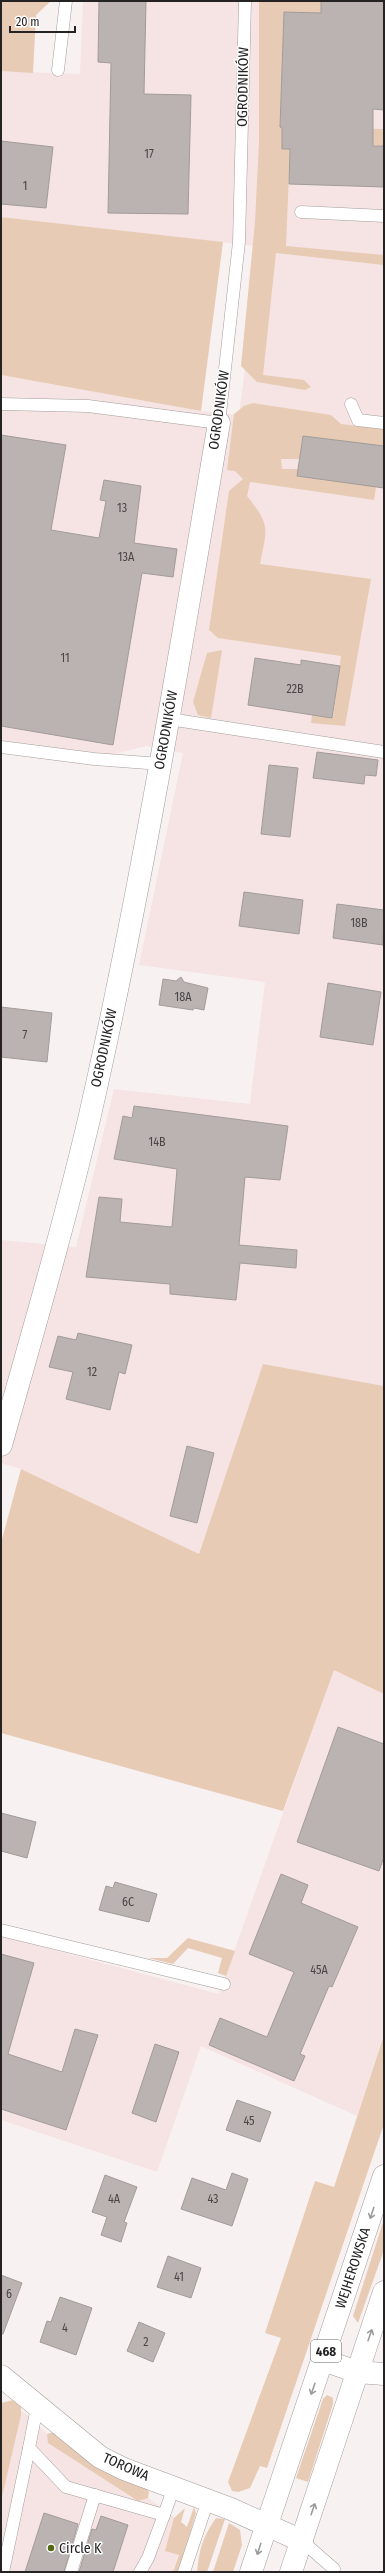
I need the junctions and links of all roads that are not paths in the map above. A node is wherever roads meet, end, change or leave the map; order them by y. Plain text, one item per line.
1 (66, 1) edge
2 (244, 1) edge
3 (58, 70) dead end
4 (301, 212) dead end
5 (384, 216) edge
6 (1, 404) edge
7 (351, 404) dead end
8 (219, 423) junction
9 (384, 423) edge
10 (169, 719) junction
11 (1, 747) edge
12 (384, 752) edge
13 (161, 764) junction
14 (1, 1445) edge
15 (1, 1930) edge
16 (224, 1984) dead end
17 (384, 2176) edge
18 (384, 2292) edge
19 (323, 2360) junction
20 (357, 2372) junction
21 (384, 2374) edge
22 (2, 2378) edge
23 (37, 2407) junction
24 (29, 2448) junction
25 (174, 2487) junction
26 (95, 2495) junction
27 (208, 2500) junction
28 (164, 2515) junction
29 (266, 2526) junction
30 (302, 2541) junction
31 (3, 2572) edge
32 (71, 2572) edge
33 (140, 2572) edge
34 (184, 2572) edge
35 (251, 2572) edge
36 (291, 2572) edge
37 (333, 2572) edge

1 - 3 lane
2 - 8 lane, OGRODNIKÓW
4 - 5 lane
6 - 8 lane
7 - 9 lane
8 - 10 street, OGRODNIKÓW
10 - 12 lane
10 - 13 street, OGRODNIKÓW
11 - 13 lane
13 - 14 street, OGRODNIKÓW
15 - 16 lane
17 -> 19 street, WEJHEROWSKA / 468
20 -> 18 street, 468
19 - 20 street
19 -> 29 street, WEJHEROWSKA / 468
20 - 21 street
30 -> 20 street, 468
22 - 23 street, TOROWA
23 - 24 lane
23 - 25 street, TOROWA
24 - 26 lane
24 - 31 lane
25 - 27 street, TOROWA
25 - 28 lane
26 - 28 lane
26 - 32 lane
27 - 29 street, TOROWA
27 - 34 lane
28 - 33 lane
29 - 30 street
29 -> 35 street, WEJHEROWSKA / 468
30 - 36 street, 468
30 - 37 lane

